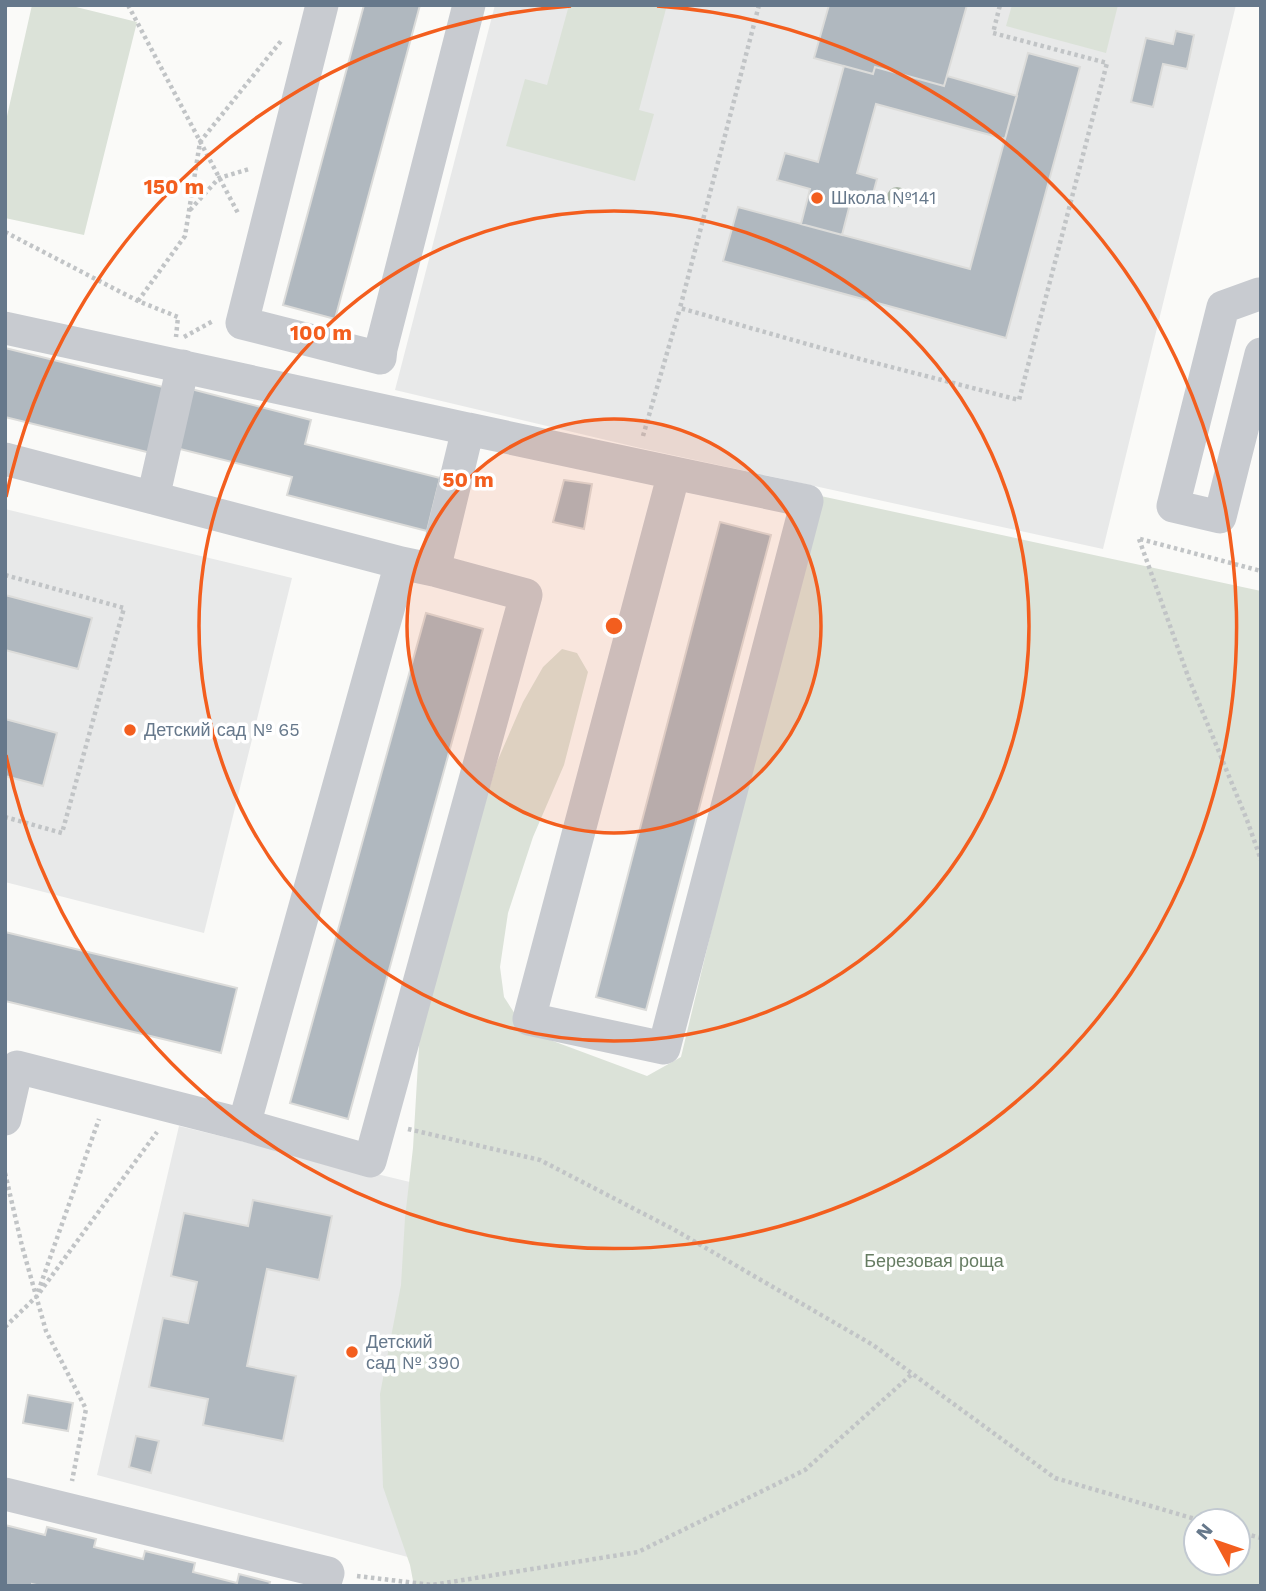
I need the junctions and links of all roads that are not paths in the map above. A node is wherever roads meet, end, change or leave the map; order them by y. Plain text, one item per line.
1 (322, 5) edge
2 (469, 5) edge
3 (1260, 292) edge
4 (5, 328) edge
5 (1261, 354) edge
6 (183, 366) junction
7 (468, 429) junction
8 (5, 459) edge
9 (674, 473) junction
10 (153, 498) junction
11 (401, 563) junction
12 (434, 570) junction
13 (11, 1065) edge
14 (5, 1119) edge
15 (244, 1125) junction
16 (5, 1494) edge
17 (326, 1579) edge

1 - 2 lane
3 - 5 lane
4 - 6 lane
6 - 7 lane
6 - 10 lane
7 - 9 lane
7 - 12 lane
8 - 10 lane
9 - 9 lane
10 - 11 lane
11 - 12 lane
11 - 15 lane
12 - 15 lane
13 - 14 lane
13 - 15 lane
16 - 17 lane

